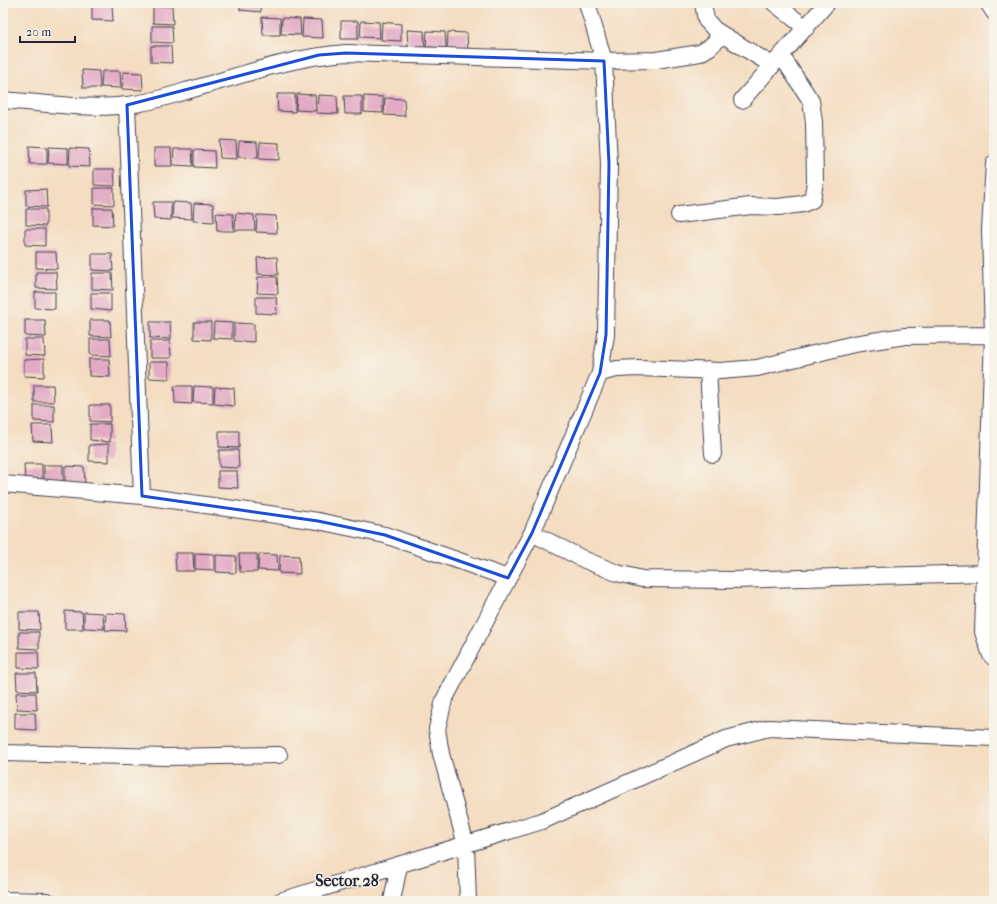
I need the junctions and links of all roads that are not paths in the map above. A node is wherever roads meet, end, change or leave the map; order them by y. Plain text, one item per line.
1 (587, 3) edge
2 (703, 3) edge
3 (774, 3) edge
4 (827, 3) edge
5 (988, 3) edge
6 (994, 12) edge
7 (806, 28) junction
8 (722, 35) junction
9 (777, 60) junction
10 (604, 61) junction
11 (3, 100) edge
12 (742, 100) dead end
13 (127, 105) junction
14 (994, 164) edge
15 (679, 215) dead end
16 (992, 230) edge
17 (994, 335) edge
18 (708, 370) junction
19 (600, 373) junction
20 (712, 454) dead end
21 (991, 469) edge
22 (3, 484) edge
23 (142, 496) junction
24 (532, 533) junction
25 (984, 573) junction
26 (508, 578) junction
27 (994, 658) edge
28 (994, 738) edge
29 (3, 753) edge
30 (279, 754) dead end
31 (466, 846) junction
32 (400, 865) junction
33 (3, 900) edge
34 (47, 901) edge
35 (280, 901) edge
36 (392, 901) edge
37 (468, 901) edge

1 - 10 street
2 - 8 street
3 - 7 street
4 - 7 street
5 - 6 street
7 - 9 street
8 - 9 street
8 - 10 street
9 - 12 street
9 - 15 street
10 - 13 street
10 - 19 street
11 - 13 street
13 - 23 street
14 - 16 street
16 - 17 street
17 - 18 street
17 - 21 street
18 - 19 street
18 - 20 street
19 - 24 street
21 - 25 street
22 - 23 street
23 - 26 street
24 - 25 street
24 - 26 street
25 - 27 street
26 - 31 street
28 - 31 street
29 - 30 street
31 - 32 street
31 - 37 street
32 - 35 street
32 - 36 street
33 - 34 street

